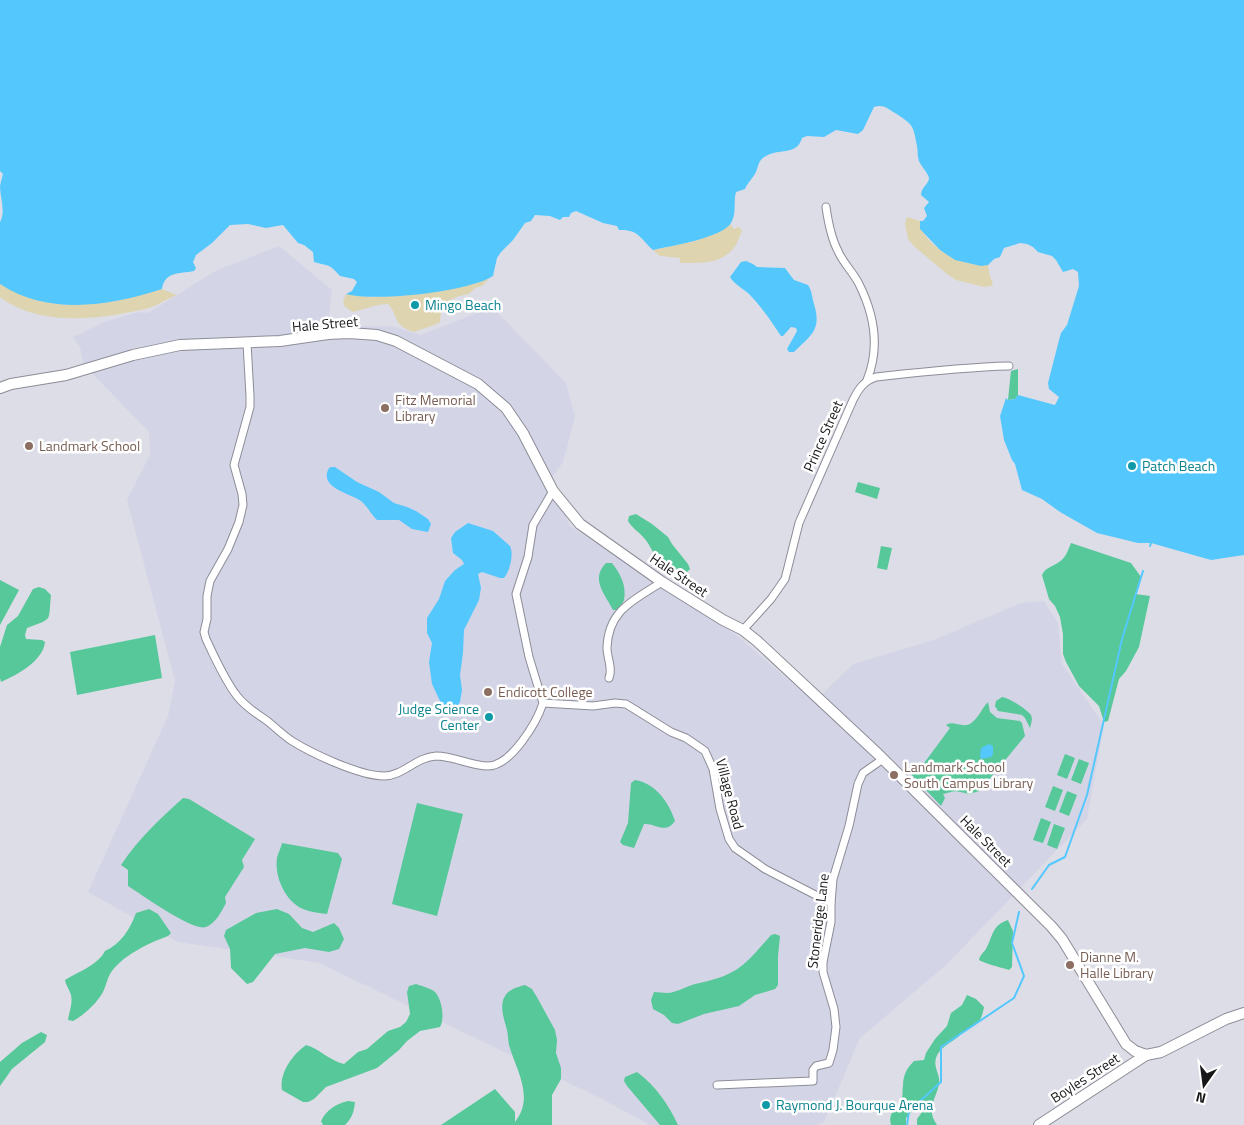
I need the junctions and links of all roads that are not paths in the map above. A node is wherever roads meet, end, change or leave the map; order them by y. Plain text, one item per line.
1 (826, 207) dead end
2 (247, 343) junction
3 (1009, 366) dead end
4 (867, 380) junction
5 (0, 388) edge
6 (554, 491) junction
7 (662, 582) junction
8 (743, 630) junction
9 (609, 678) dead end
10 (543, 703) junction
11 (883, 759) junction
12 (830, 903) junction
13 (1244, 1013) edge
14 (1146, 1055) junction
15 (718, 1085) dead end
16 (1039, 1125) edge

1 - 4 street, Prince Street
2 - 5 main road, Hale Street
2 - 6 main road, Hale Street
2 - 10 street
3 - 4 street
4 - 8 street, Prince Street
6 - 7 main road, Hale Street
6 - 10 street
7 - 8 main road, Hale Street
7 - 9 street
8 - 11 main road, Hale Street
10 - 12 street, Village Road
11 - 12 street, Stoneridge Lane
11 - 14 main road, Hale Street
12 - 15 street, Stoneridge Lane
13 - 14 main road
14 - 16 main road, Boyles Street

